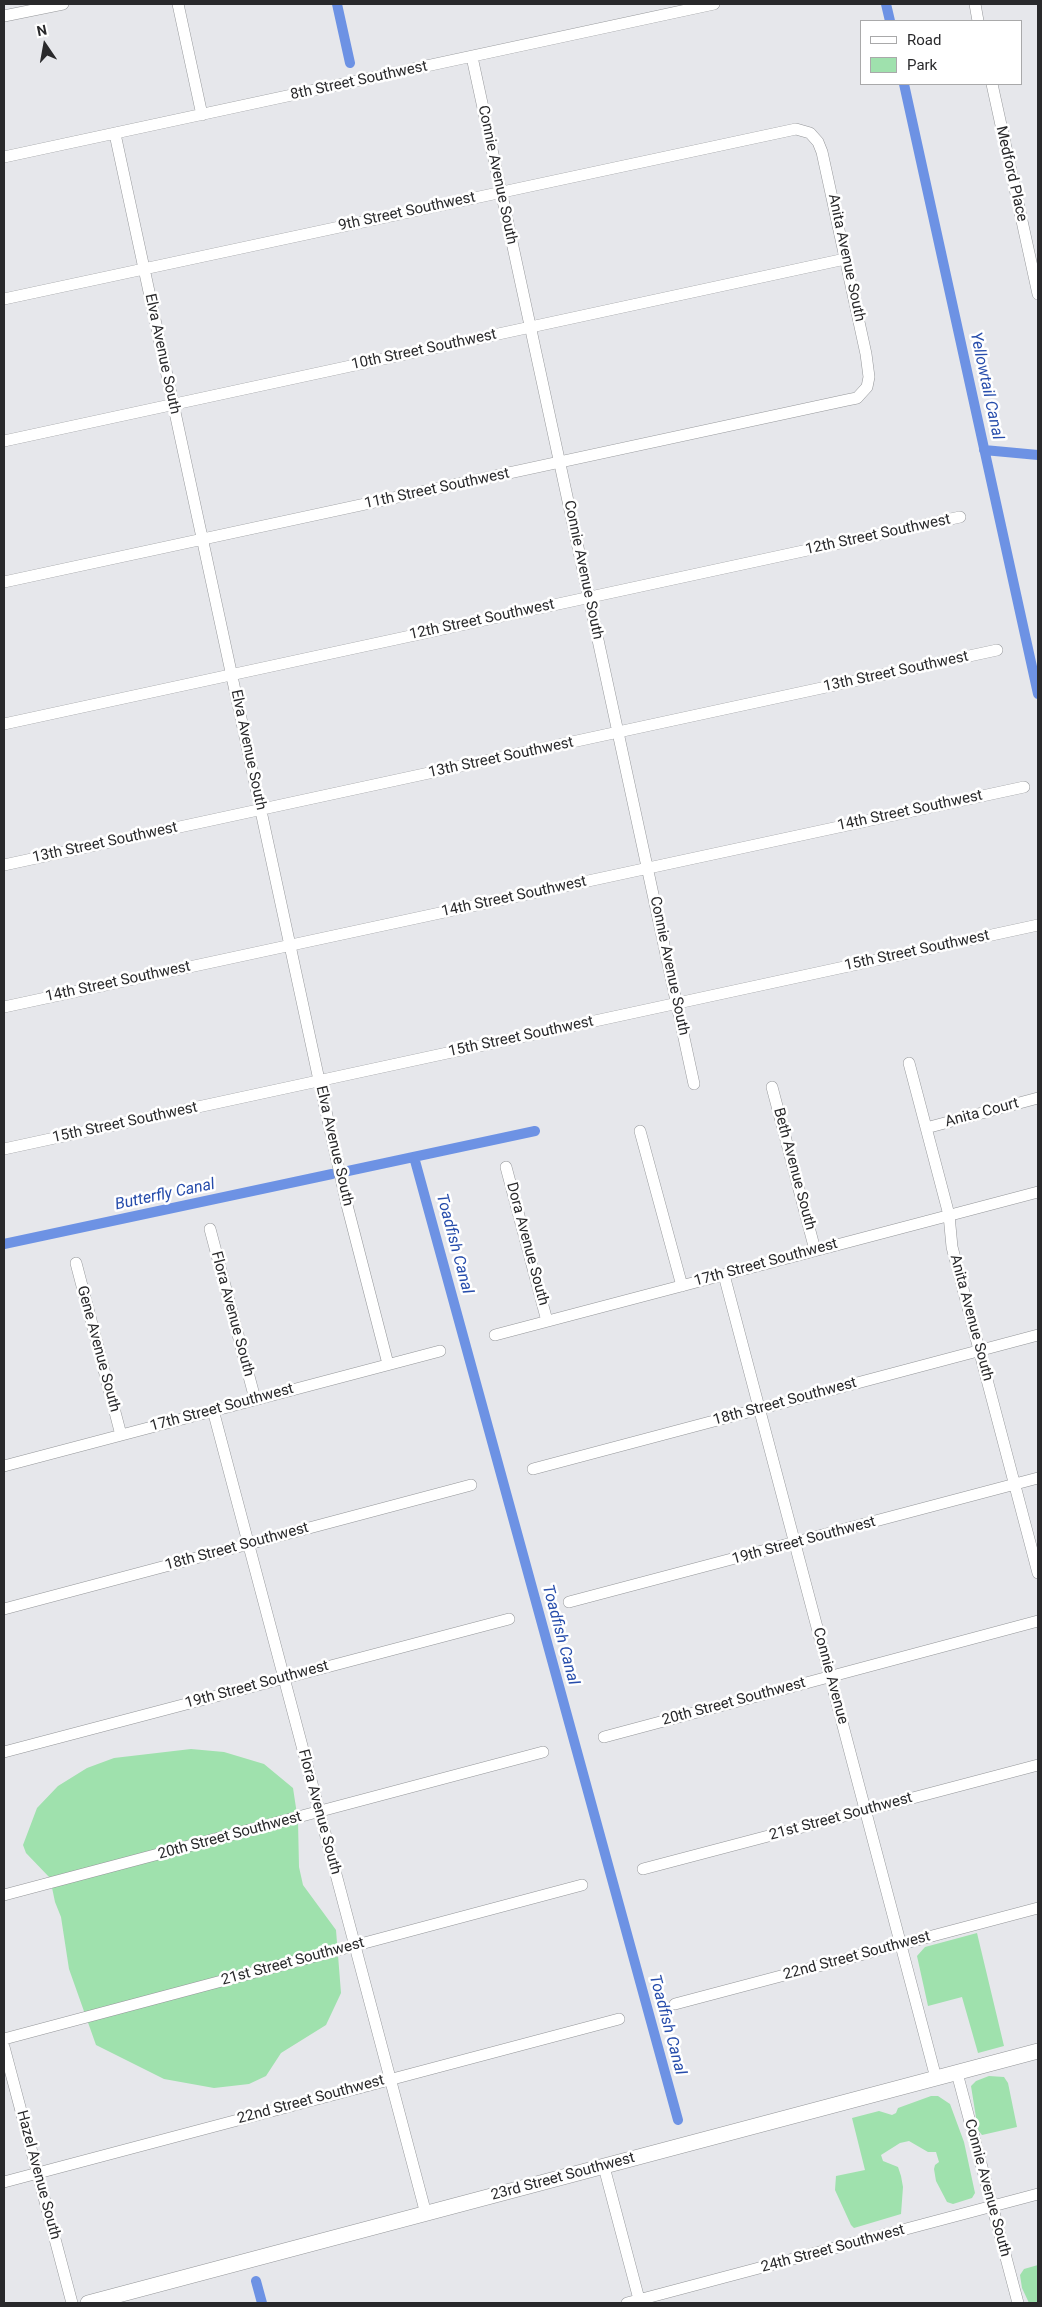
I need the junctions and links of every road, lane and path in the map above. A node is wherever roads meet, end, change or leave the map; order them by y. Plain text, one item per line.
1 (63, 4) edge
2 (178, 4) edge
3 (714, 4) edge
4 (975, 4) edge
5 (4, 16) edge
6 (978, 20) edge
7 (472, 57) junction
8 (992, 85) edge
9 (202, 115) junction
10 (810, 133) joint
11 (115, 134) junction
12 (4, 158) edge
13 (501, 191) junction
14 (845, 258) junction
15 (144, 268) junction
16 (1038, 294) edge
17 (4, 299) edge
18 (530, 327) junction
19 (867, 388) joint
20 (173, 404) junction
21 (4, 440) edge
22 (560, 462) junction
23 (960, 517) dead end
24 (202, 539) junction
25 (4, 582) edge
26 (589, 597) junction
27 (997, 650) dead end
28 (231, 674) junction
29 (4, 724) edge
30 (618, 733) junction
31 (1024, 787) dead end
32 (260, 809) junction
33 (4, 865) edge
34 (648, 868) junction
35 (1038, 925) edge
36 (290, 945) junction
37 (676, 1003) junction
38 (4, 1007) edge
39 (909, 1063) dead end
40 (319, 1080) junction
41 (694, 1084) dead end
42 (772, 1087) dead end
43 (1038, 1098) edge
44 (926, 1128) junction
45 (640, 1131) dead end
46 (4, 1149) edge
47 (506, 1167) dead end
48 (1038, 1192) edge
49 (949, 1215) junction
50 (210, 1229) dead end
51 (815, 1250) junction
52 (76, 1264) dead end
53 (724, 1275) junction
54 (682, 1286) junction
55 (547, 1321) junction
56 (495, 1335) dead end
57 (1038, 1335) edge
58 (440, 1350) dead end
59 (979, 1351) junction
60 (388, 1364) junction
61 (255, 1399) junction
62 (759, 1409) junction
63 (213, 1410) junction
64 (120, 1434) junction
65 (4, 1466) edge
66 (533, 1469) dead end
67 (1038, 1478) edge
68 (1014, 1484) junction
69 (471, 1485) dead end
70 (795, 1543) junction
71 (249, 1544) junction
72 (1038, 1573) edge
73 (568, 1602) dead end
74 (4, 1609) edge
75 (509, 1619) dead end
76 (1038, 1621) edge
77 (830, 1676) junction
78 (284, 1678) junction
79 (604, 1737) dead end
80 (4, 1752) edge
81 (543, 1752) dead end
82 (1038, 1765) edge
83 (865, 1811) junction
84 (320, 1812) junction
85 (644, 1869) dead end
86 (582, 1886) dead end
87 (4, 1895) edge
88 (1038, 1908) edge
89 (900, 1944) junction
90 (355, 1946) junction
91 (675, 2004) dead end
92 (619, 2019) dead end
93 (4, 2039) edge
94 (4, 2047) edge
95 (1038, 2051) edge
96 (957, 2073) junction
97 (936, 2078) junction
98 (390, 2079) junction
99 (604, 2167) junction
100 (37, 2173) junction
101 (4, 2182) edge
102 (1038, 2194) edge
103 (992, 2206) junction
104 (426, 2214) junction
105 (640, 2302) edge
106 (72, 2303) edge
107 (88, 2303) edge
108 (627, 2303) edge
109 (1018, 2303) edge

1 - 5 street
2 - 9 street
3 - 7 street, 8th Street Southwest
4 - 6 street
7 - 9 street, 8th Street Southwest
7 - 13 street, Connie Avenue South
8 - 16 street, Medford Place
9 - 11 street, 8th Street Southwest
10 - 13 street, 9th Street Southwest
10 - 14 street, Anita Avenue South
11 - 12 street, 8th Street Southwest
11 - 15 street, Elva Avenue South
13 - 15 street, 9th Street Southwest
13 - 18 street, Connie Avenue South
14 - 18 street, 10th Street Southwest
14 - 19 street, Anita Avenue South
15 - 17 street, 9th Street Southwest
15 - 20 street, Elva Avenue South
18 - 20 street, 10th Street Southwest
18 - 22 street, Connie Avenue South
19 - 22 street, 11th Street Southwest
20 - 21 street, 10th Street Southwest
20 - 24 street, Elva Avenue South
22 - 24 street, 11th Street Southwest
22 - 26 street, Connie Avenue South
23 - 26 street, 12th Street Southwest
24 - 25 street, 11th Street Southwest
24 - 28 street, Elva Avenue South
26 - 28 street, 12th Street Southwest
26 - 30 street, Connie Avenue South
27 - 30 street, 13th Street Southwest
28 - 29 street, 12th Street Southwest
28 - 32 street, Elva Avenue South
30 - 32 street, 13th Street Southwest
30 - 34 street, Connie Avenue South
31 - 34 street, 14th Street Southwest
32 - 33 street, 13th Street Southwest
32 - 36 street, Elva Avenue South
34 - 36 street, 14th Street Southwest
34 - 37 street, Connie Avenue South
35 - 37 street, 15th Street Southwest
36 - 38 street, 14th Street Southwest
36 - 40 street, Elva Avenue South
37 - 40 street, 15th Street Southwest
37 - 41 street, Connie Avenue South
39 - 44 street, Anita Avenue South
40 - 46 street, 15th Street Southwest
40 - 60 street, Elva Avenue South
42 - 51 street, Beth Avenue South
43 - 44 street, Anita Court
44 - 49 street, Anita Avenue South
45 - 54 street
47 - 55 street, Dora Avenue South
48 - 49 street, 17th Street Southwest
49 - 51 street, 17th Street Southwest
49 - 59 street, Anita Avenue South
50 - 61 street, Flora Avenue South
51 - 53 street, 17th Street Southwest
52 - 64 street, Gene Avenue South
53 - 54 street, 17th Street Southwest
53 - 62 street, Connie Avenue
54 - 55 street, 17th Street Southwest
55 - 56 street, 17th Street Southwest
57 - 59 street, 18th Street Southwest
58 - 60 street, 17th Street Southwest
59 - 62 street, 18th Street Southwest
59 - 68 street, Anita Avenue South
60 - 61 street, 17th Street Southwest
61 - 63 street, 17th Street Southwest
62 - 66 street, 18th Street Southwest
62 - 70 street, Connie Avenue
63 - 64 street, 17th Street Southwest
63 - 71 street, Flora Avenue South
64 - 65 street, 17th Street Southwest
67 - 68 street, 19th Street Southwest
68 - 70 street, 19th Street Southwest
68 - 72 street, Anita Avenue South
69 - 71 street, 18th Street Southwest
70 - 73 street, 19th Street Southwest
70 - 77 street, Connie Avenue
71 - 74 street, 18th Street Southwest
71 - 78 street, Flora Avenue South
75 - 78 street, 19th Street Southwest
76 - 77 street, 20th Street Southwest
77 - 79 street, 20th Street Southwest
77 - 83 street, Connie Avenue
78 - 80 street, 19th Street Southwest
78 - 84 street, Flora Avenue South
81 - 84 street, 20th Street Southwest
82 - 83 street, 21st Street Southwest
83 - 85 street, 21st Street Southwest
83 - 89 street, Connie Avenue
84 - 87 street, 20th Street Southwest
84 - 90 street, Flora Avenue South
86 - 90 street, 21st Street Southwest
88 - 89 street, 22nd Street Southwest
89 - 91 street, 22nd Street Southwest
89 - 97 street, Connie Avenue
90 - 93 street, 21st Street Southwest
90 - 98 street, Flora Avenue South
92 - 98 street, 22nd Street Southwest
94 - 100 street, Hazel Avenue South
95 - 96 street, 23rd Street Southwest
96 - 97 street, 23rd Street Southwest
96 - 103 street, Connie Avenue South
97 - 99 street, 23rd Street Southwest
98 - 100 street, 22nd Street Southwest
98 - 104 street, Flora Avenue South
99 - 104 street, 23rd Street Southwest
99 - 105 street
100 - 101 street, 22nd Street Southwest
100 - 106 street, Hazel Avenue South
102 - 103 street, 24th Street Southwest
103 - 105 street, 24th Street Southwest
103 - 109 street, Connie Avenue South
104 - 107 street, 23rd Street Southwest
105 - 108 street, 24th Street Southwest

